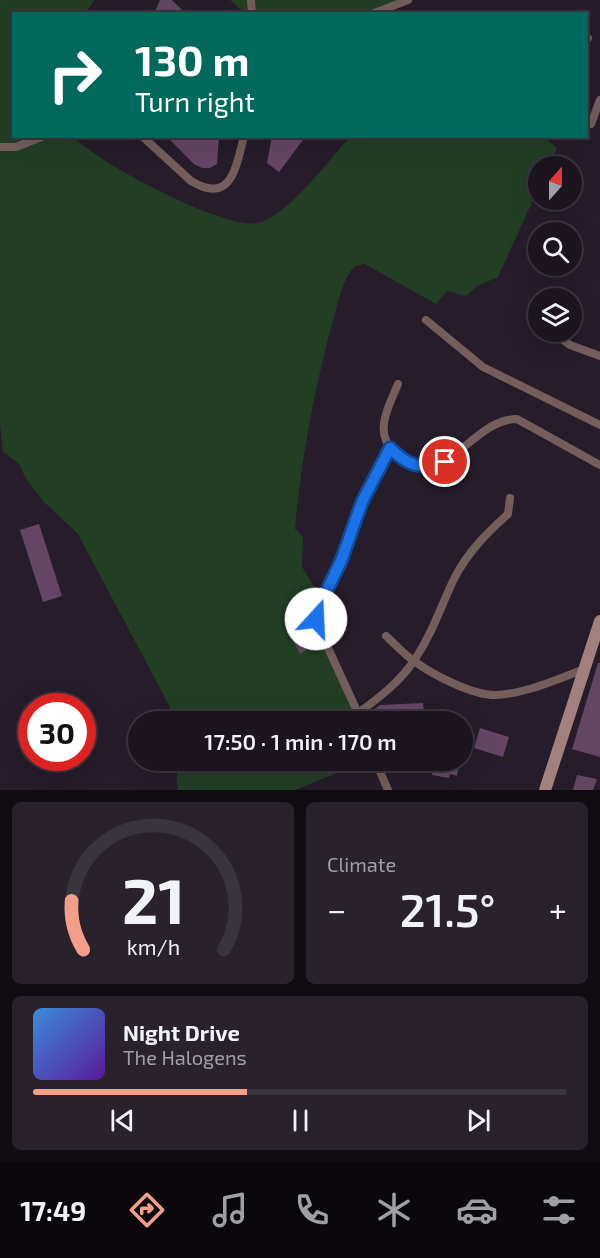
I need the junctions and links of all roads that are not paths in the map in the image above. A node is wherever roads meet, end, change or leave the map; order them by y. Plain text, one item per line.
1 (408, 0) edge
2 (377, 12) edge
3 (600, 100) edge
4 (588, 125) edge
5 (39, 138) edge
6 (144, 138) edge
7 (244, 138) edge
8 (0, 147) edge
9 (426, 320) dead end
10 (566, 342) edge
11 (600, 356) edge
12 (398, 384) dead end
13 (600, 425) edge
14 (390, 448) junction
15 (600, 465) edge
16 (510, 498) dead end
17 (600, 621) edge
18 (386, 636) dead end
19 (414, 661) junction
20 (585, 669) junction
21 (357, 711) edge
22 (366, 711) edge
23 (380, 771) edge
24 (388, 790) edge
25 (545, 790) edge

1 - 2 street
3 - 4 street
5 - 8 street
6 - 7 street
9 - 13 street
10 - 11 street
12 - 14 street
14 - 15 street
14 - 21 street
16 - 19 street
17 - 20 street
18 - 19 street
19 - 20 street
19 - 22 street
20 - 25 street
23 - 24 street

